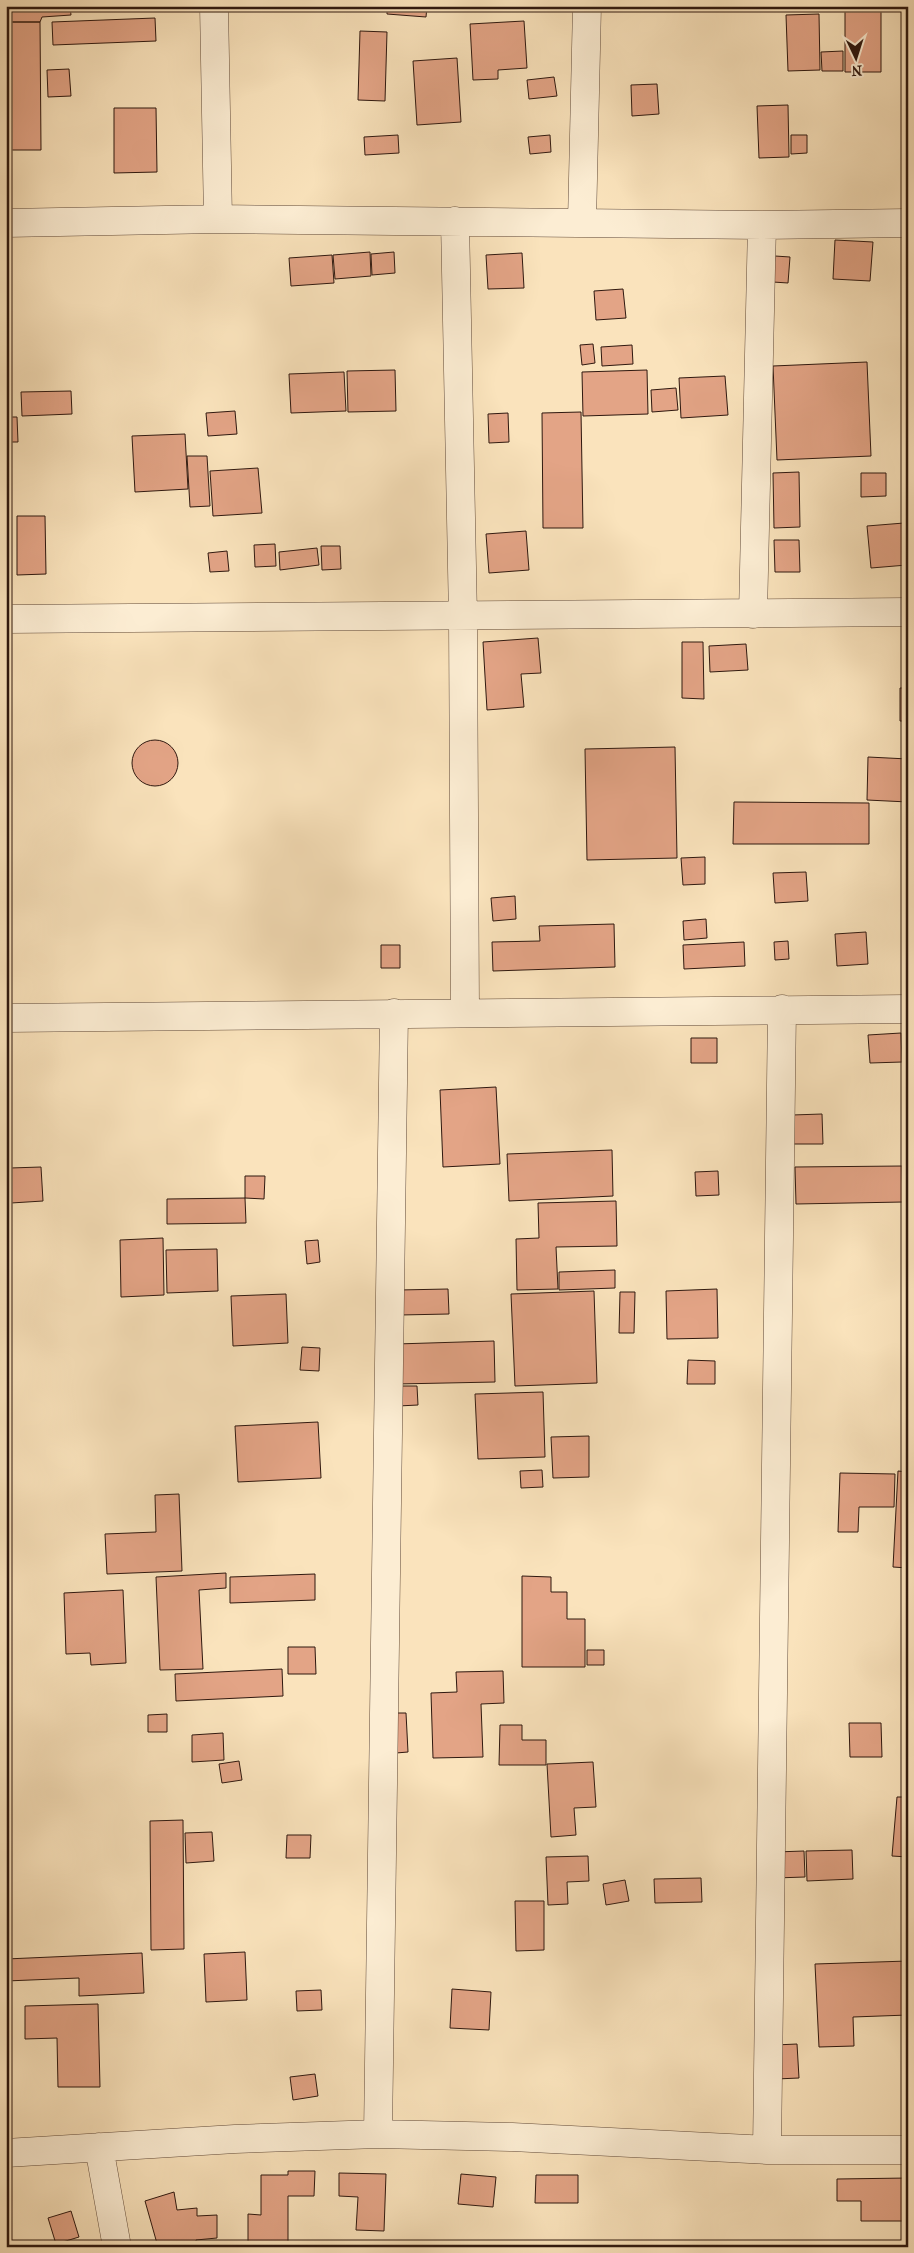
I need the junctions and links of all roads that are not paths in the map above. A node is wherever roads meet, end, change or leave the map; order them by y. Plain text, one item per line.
1 (214, 6) edge
2 (586, 6) edge
3 (218, 220) junction
4 (456, 221) junction
5 (582, 222) junction
6 (6, 223) edge
7 (908, 223) edge
8 (762, 225) junction
9 (908, 612) edge
10 (753, 614) junction
11 (463, 617) junction
12 (6, 619) edge
13 (782, 1009) junction
14 (908, 1009) edge
15 (394, 1012) junction
16 (465, 1013) junction
17 (6, 1018) edge
18 (378, 2134) junction
19 (99, 2147) junction
20 (767, 2150) junction
21 (908, 2150) edge
22 (6, 2153) edge
23 (117, 2247) edge

1 - 3 street
2 - 5 street
3 - 4 street
3 - 6 street
4 - 5 street
4 - 11 street
5 - 8 street
7 - 8 street
8 - 10 street
9 - 10 street
10 - 11 street
11 - 12 street
11 - 16 street
13 - 14 street
13 - 16 street
13 - 20 street
15 - 16 street
15 - 17 street
15 - 18 street
18 - 19 street
18 - 20 street
19 - 22 street
19 - 23 street
20 - 21 street

